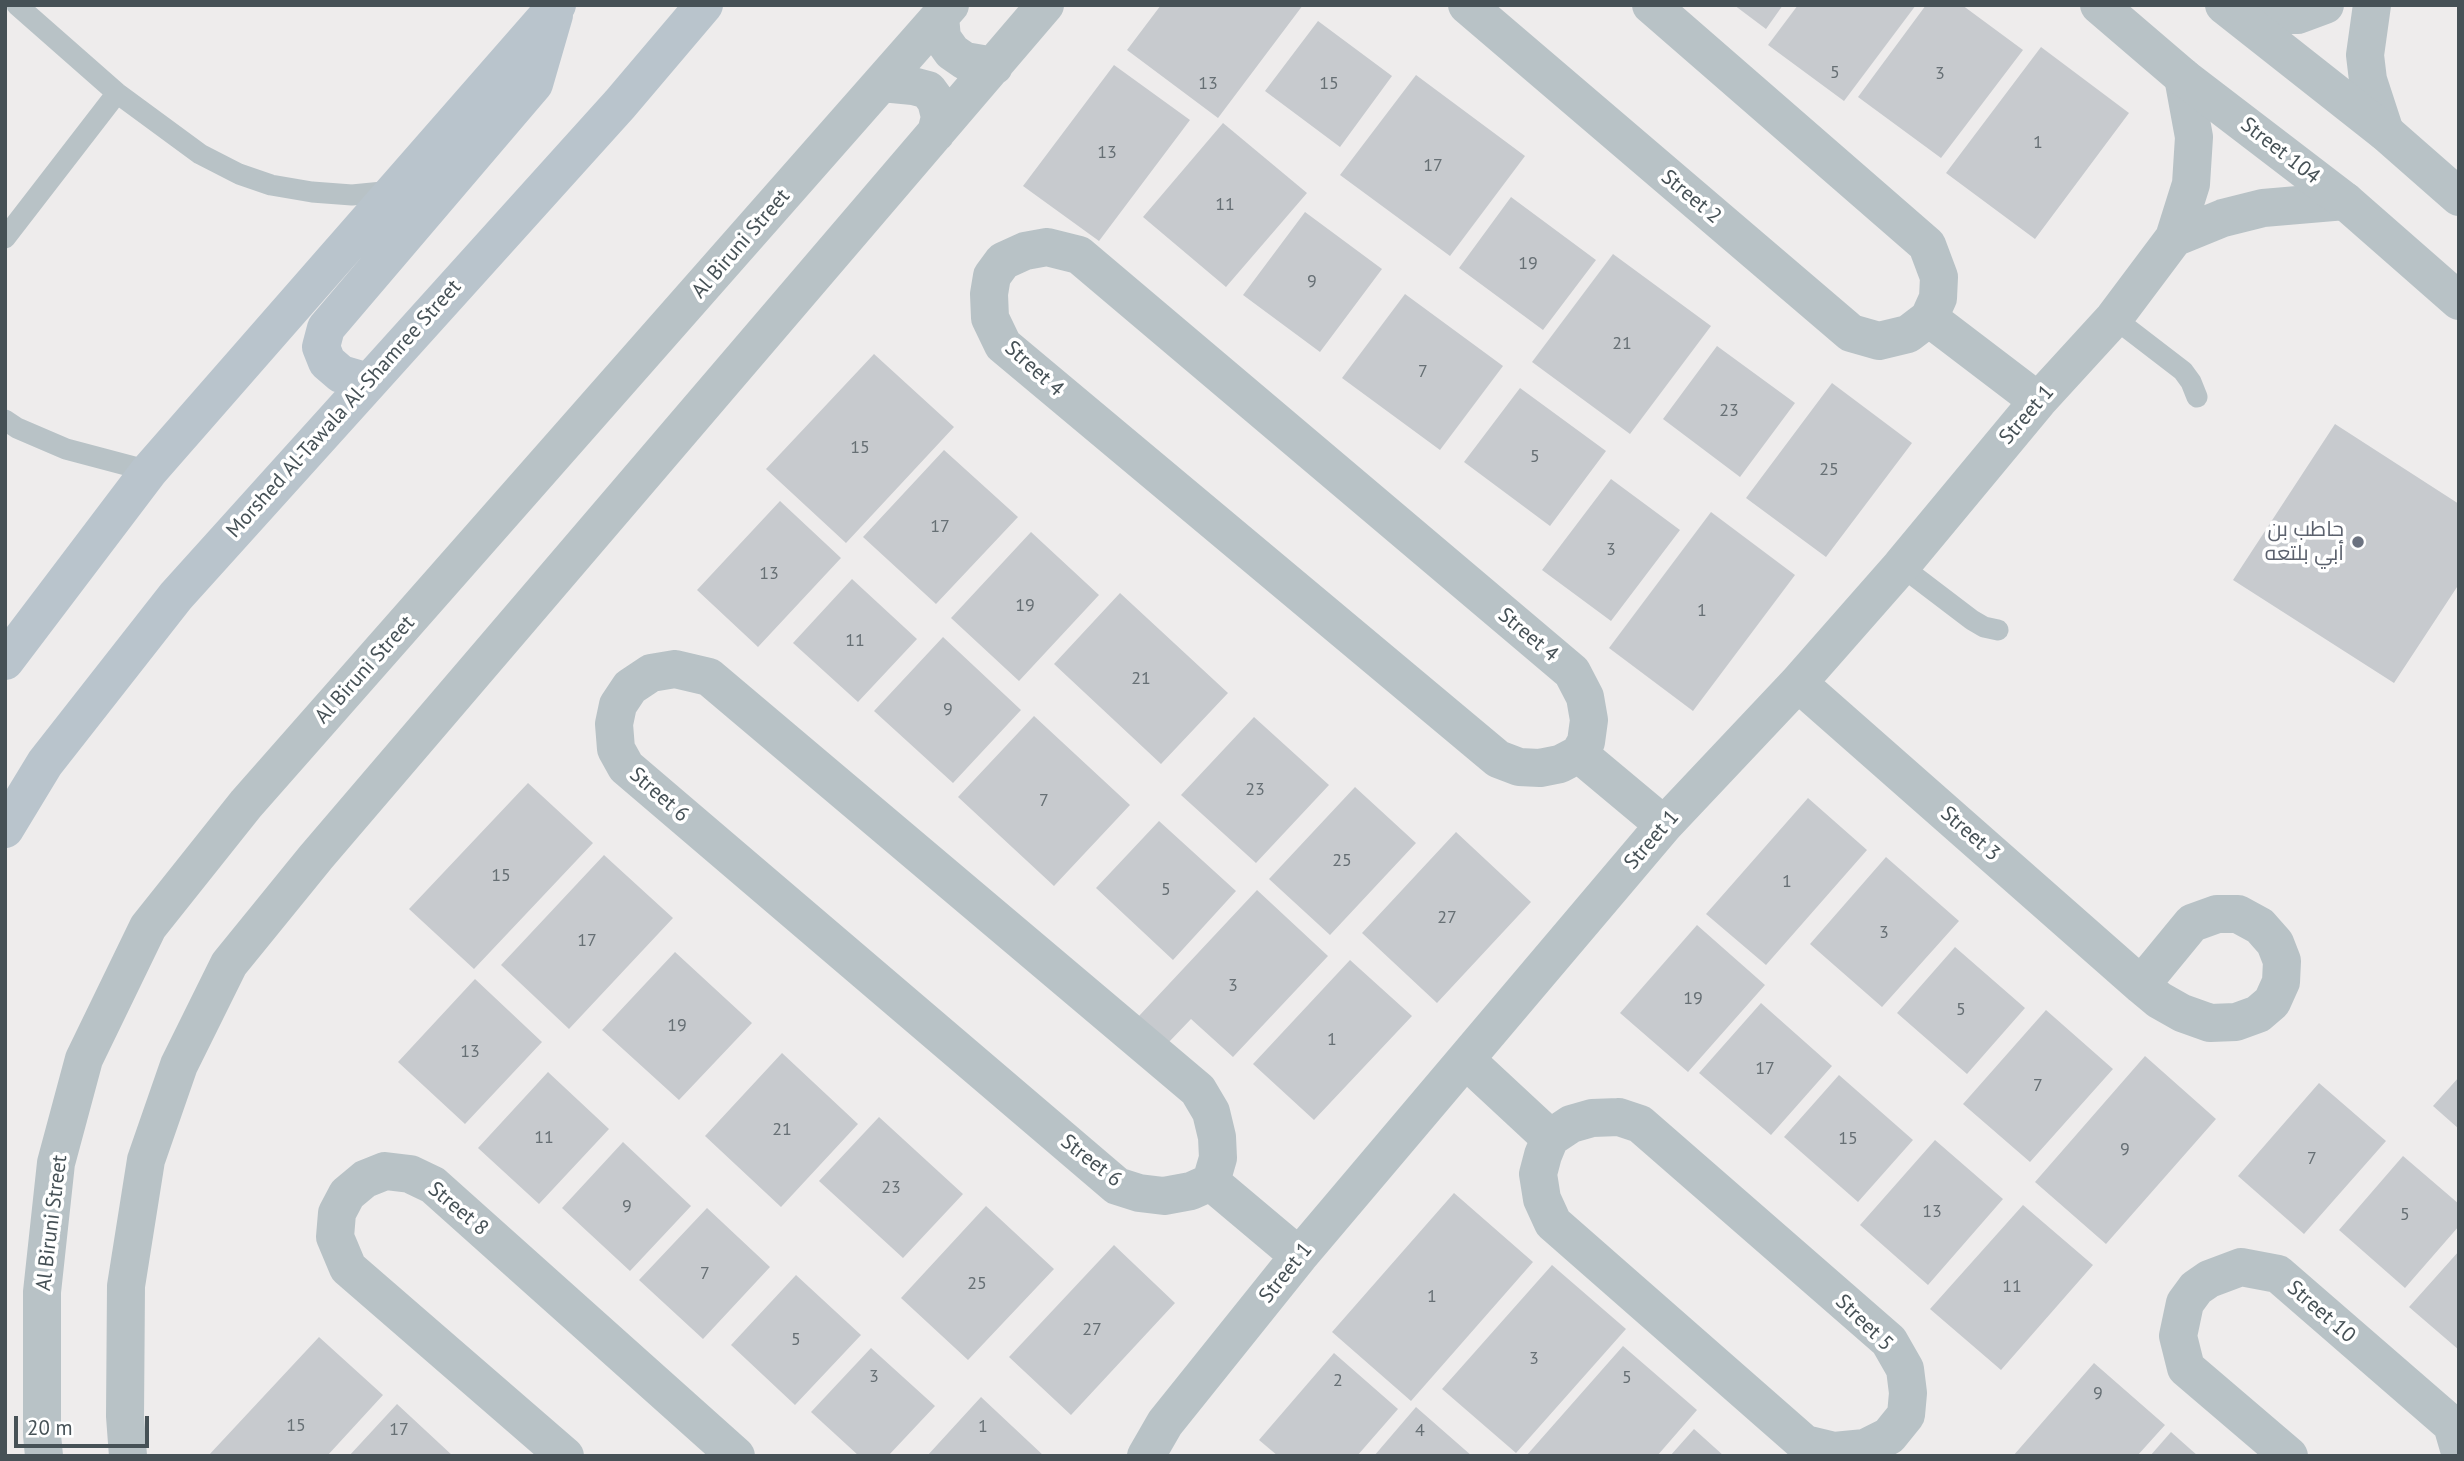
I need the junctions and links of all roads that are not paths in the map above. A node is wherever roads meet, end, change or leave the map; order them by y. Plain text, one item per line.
1 (17, 5) edge
2 (704, 5) edge
3 (1045, 5) edge
4 (1467, 5) edge
5 (1651, 5) edge
6 (2099, 5) edge
7 (2224, 5) edge
8 (2237, 5) edge
9 (2325, 5) edge
10 (2372, 5) edge
11 (556, 6) edge
12 (945, 11) edge
13 (994, 66) junction
14 (2183, 77) junction
15 (882, 83) junction
16 (117, 93) junction
17 (2385, 132) junction
18 (936, 133) junction
19 (393, 191) junction
20 (2459, 197) edge
21 (2345, 201) junction
22 (5, 238) edge
23 (2174, 238) junction
24 (2459, 301) edge
25 (1928, 318) junction
26 (2114, 318) junction
27 (368, 382) junction
28 (2197, 397) dead end
29 (2038, 401) junction
30 (5, 420) edge
31 (149, 471) junction
32 (1901, 566) junction
33 (1998, 630) dead end
34 (5, 662) edge
35 (1798, 683) junction
36 (1579, 754) junction
37 (1664, 825) junction
38 (5, 829) edge
39 (2141, 985) dead end
40 (1466, 1060) junction
41 (1550, 1138) junction
42 (1211, 1182) junction
43 (1299, 1256) junction
44 (2459, 1449) edge
45 (44, 1456) edge
46 (128, 1456) edge
47 (565, 1456) edge
48 (736, 1456) edge
49 (1146, 1456) edge
50 (2289, 1456) edge

1 - 16 lane
2 - 27 main road, Morshed Al-Tawala Al-Shamree Street
3 - 13 street
4 - 25 street, Street 2
5 - 25 street
6 - 14 street, Street 104
7 - 17 street
8 - 9 street
10 - 17 street
11 - 19 main road
11 - 27 main road
12 - 13 street
12 - 15 street, Al Biruni Street
13 - 18 street
14 - 21 street, Street 104
14 - 23 street, Street 1
15 - 18 street
15 - 45 street, Al Biruni Street
16 - 19 lane
16 - 22 lane
17 - 20 street
18 - 46 street
19 - 31 main road
21 - 23 street
21 - 24 street, Street 104
23 - 26 street, Street 1
25 - 29 street
26 - 28 lane
26 - 29 street, Street 1
27 - 38 main road, Morshed Al-Tawala Al-Shamree Street
29 - 32 street, Street 1
30 - 31 lane
31 - 34 main road
32 - 33 lane
32 - 35 street, Street 1
35 - 37 street, Street 1
35 - 39 street, Street 3
36 - 36 street, Street 4
36 - 37 street
37 - 40 street, Street 1
40 - 41 street
40 - 43 street, Street 1
41 - 41 street, Street 5
42 - 42 street, Street 6
42 - 43 street
43 - 49 street, Street 1
44 - 50 street, Street 10
47 - 48 street, Street 8

